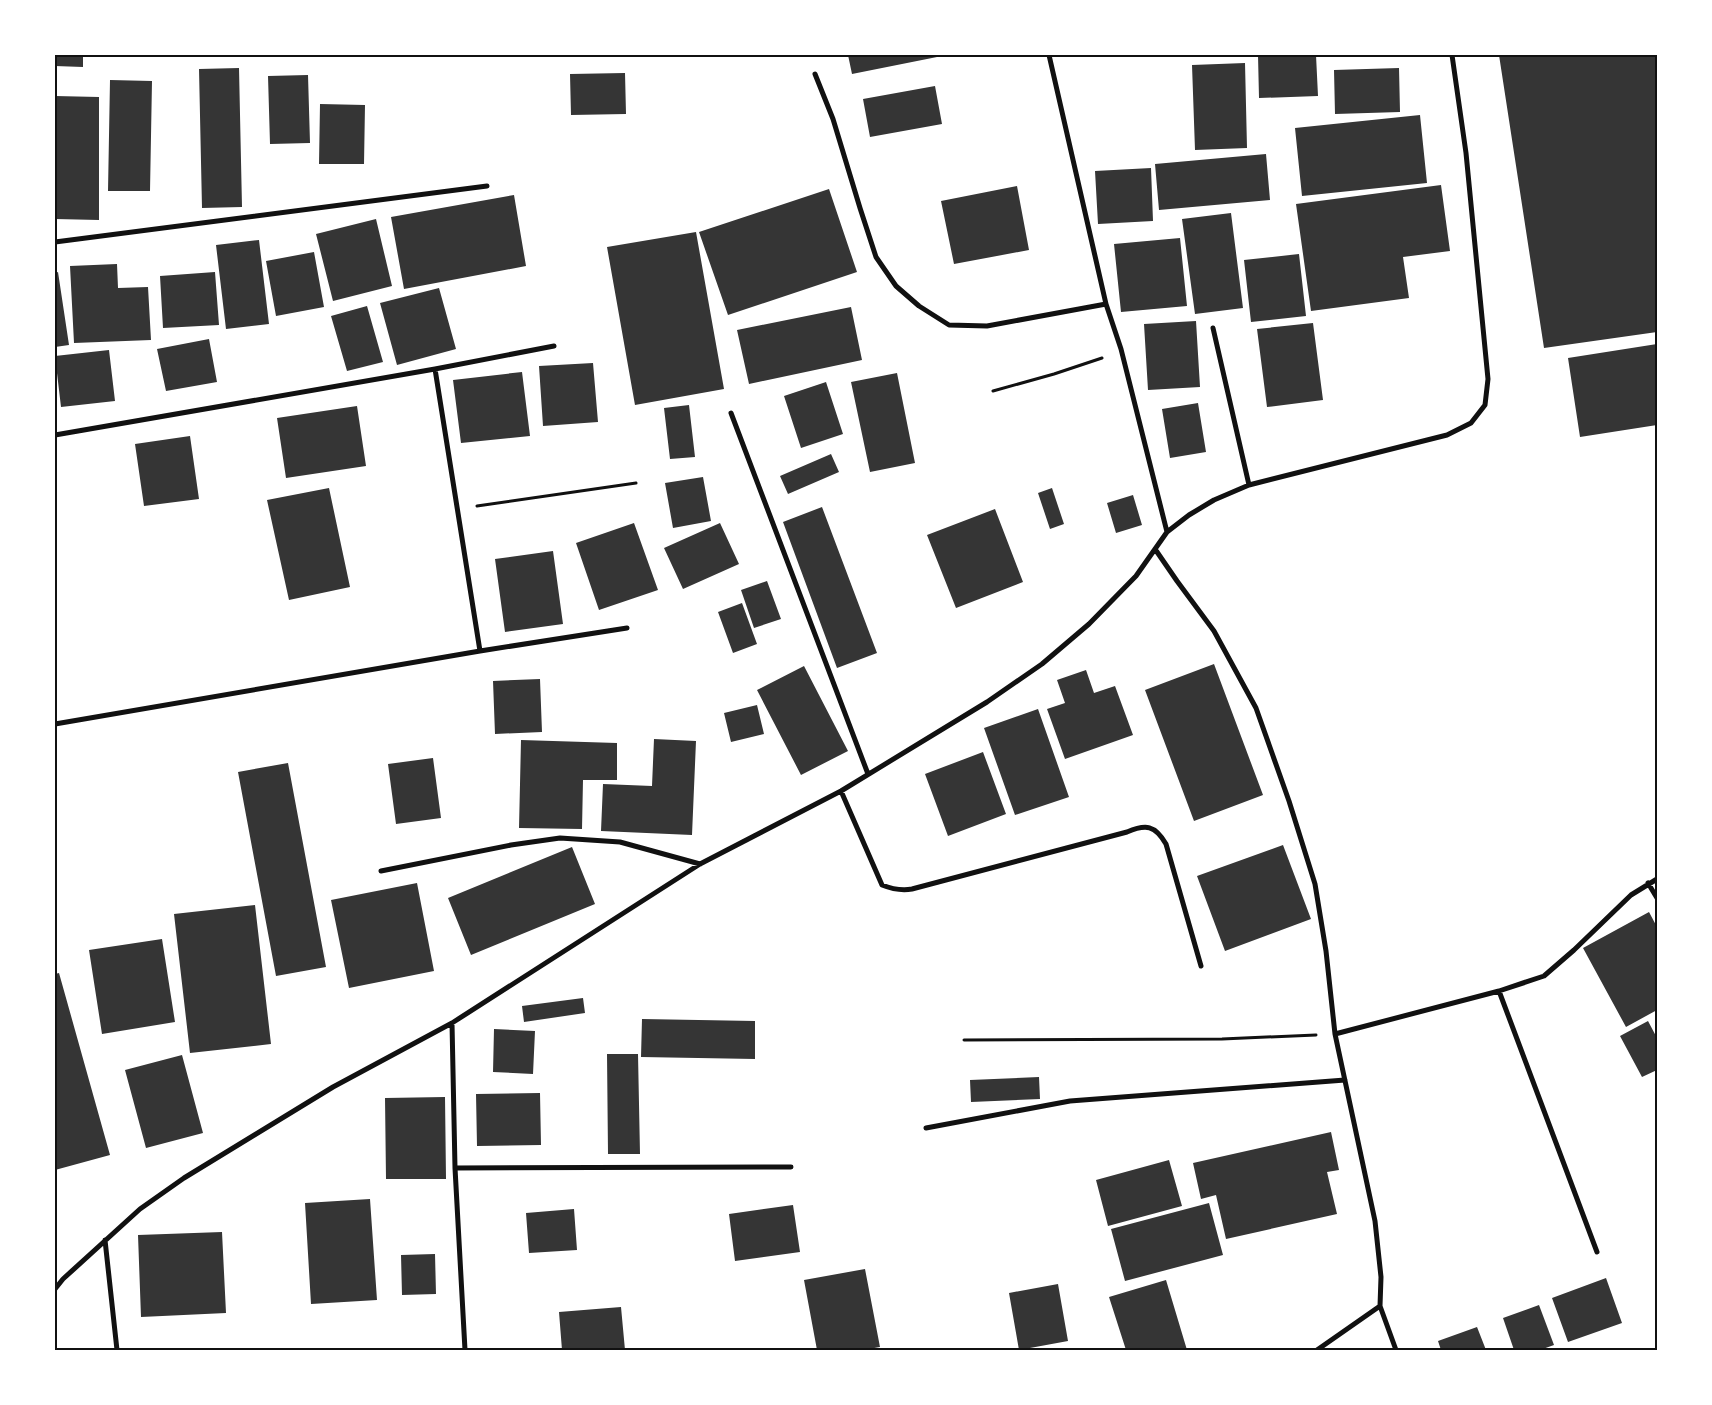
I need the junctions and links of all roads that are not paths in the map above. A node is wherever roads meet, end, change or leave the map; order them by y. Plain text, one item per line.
1 (1049, 55) edge
2 (1452, 55) edge
3 (815, 74) dead end
4 (487, 186) dead end
5 (55, 242) edge
6 (1106, 304) junction
7 (1213, 328) dead end
8 (554, 346) dead end
9 (435, 369) junction
10 (731, 413) dead end
11 (55, 435) edge
12 (1249, 485) junction
13 (1167, 532) junction
14 (1155, 549) junction
15 (627, 628) dead end
16 (480, 651) junction
17 (55, 724) edge
18 (868, 774) junction
19 (841, 791) junction
20 (700, 864) junction
21 (381, 872) dead end
22 (1657, 879) edge
23 (1648, 883) junction
24 (1657, 898) edge
25 (1201, 966) dead end
26 (1499, 992) junction
27 (452, 1023) junction
28 (1335, 1034) junction
29 (1345, 1080) junction
30 (926, 1128) dead end
31 (791, 1167) dead end
32 (455, 1168) junction
33 (105, 1240) junction
34 (1596, 1252) dead end
35 (55, 1289) edge
36 (1380, 1306) junction
37 (118, 1350) edge
38 (465, 1350) edge
39 (1317, 1350) edge
40 (1396, 1350) edge

1 - 6 street
2 - 12 street
3 - 6 street
4 - 5 street
6 - 13 street
7 - 12 street
8 - 9 street
9 - 11 street
9 - 16 street
10 - 18 street
12 - 13 street
13 - 14 street
14 - 18 street
14 - 28 street
15 - 16 street
16 - 17 street
18 - 19 street
19 - 20 street
19 - 25 street
20 - 21 street
20 - 27 street
22 - 23 street
23 - 24 street
23 - 26 street
26 - 28 street
26 - 34 street
27 - 32 street
27 - 33 street
28 - 29 street
29 - 30 street
29 - 36 street
31 - 32 street
32 - 38 street
33 - 35 street
33 - 37 street
36 - 39 street
36 - 40 street

